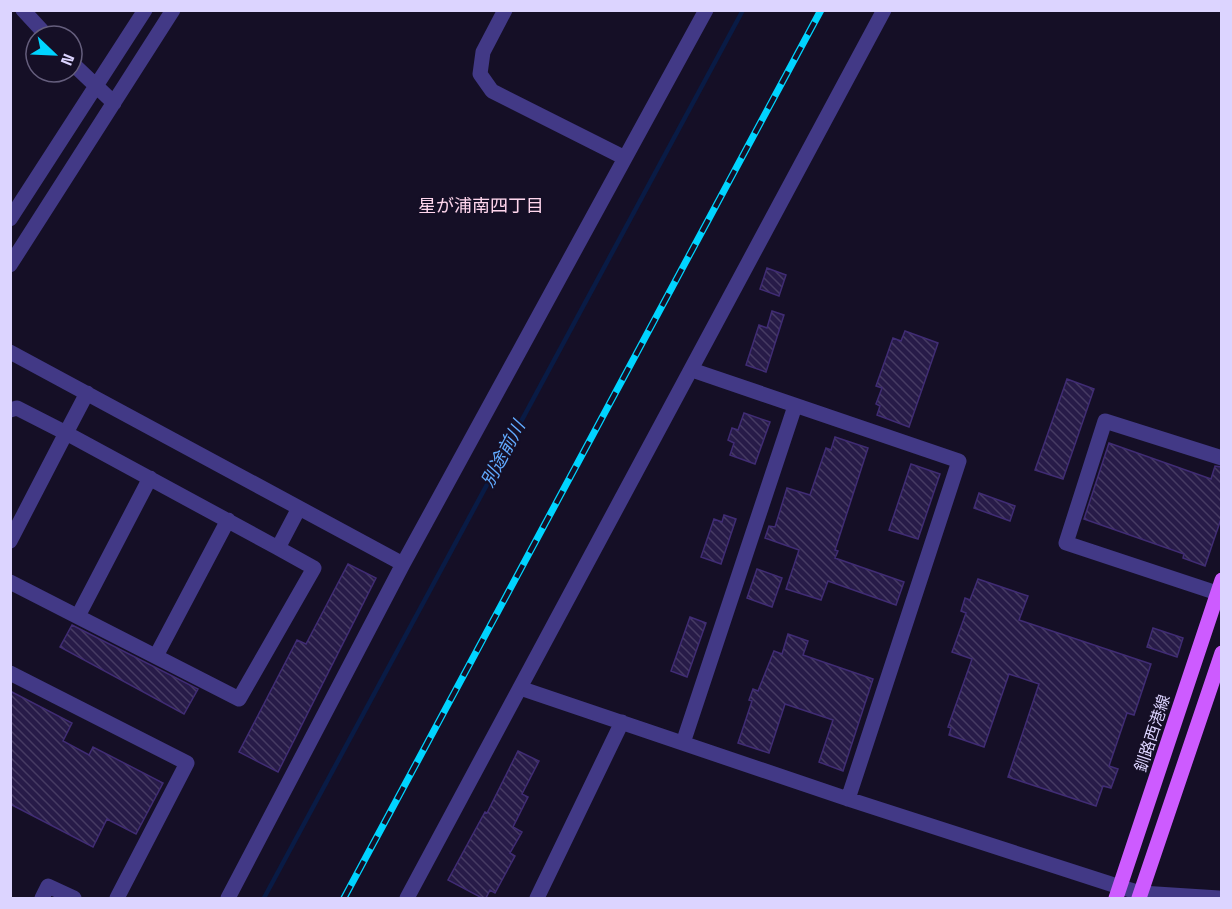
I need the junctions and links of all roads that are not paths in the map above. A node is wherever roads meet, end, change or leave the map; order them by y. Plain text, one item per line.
1 (23, 10) edge
2 (145, 10) edge
3 (173, 10) edge
4 (504, 10) edge
5 (706, 10) edge
6 (884, 10) edge
7 (36, 24) edge
8 (84, 75) edge
9 (96, 87) junction
10 (114, 103) junction
11 (625, 159) junction
12 (10, 219) edge
13 (10, 265) edge
14 (10, 352) edge
15 (692, 370) junction
16 (87, 393) junction
17 (795, 406) junction
18 (10, 410) edge
19 (66, 433) junction
20 (1221, 458) edge
21 (150, 478) junction
22 (299, 508) junction
23 (228, 520) junction
24 (10, 542) edge
25 (278, 548) junction
26 (403, 564) junction
27 (10, 582) edge
28 (1219, 586) edge
29 (78, 616) junction
30 (1221, 653) edge
31 (156, 656) junction
32 (10, 673) edge
33 (520, 688) junction
34 (622, 722) junction
35 (683, 743) junction
36 (848, 799) junction
37 (1118, 893) edge
38 (1140, 896) edge
39 (42, 898) edge
40 (74, 898) edge
41 (117, 898) edge
42 (228, 898) edge
43 (407, 898) edge
44 (537, 898) edge
45 (1216, 898) edge

1 - 7 street
2 - 9 street
3 - 10 street
4 - 11 street
5 - 11 street
6 - 15 street
8 - 9 street
9 - 10 street
9 - 12 street
10 - 13 street
11 - 26 street
14 - 16 street
15 - 17 street
15 - 33 street
16 - 19 street
16 - 22 street
17 - 35 street
17 - 36 street
18 - 19 street
19 - 21 street
19 - 24 street
20 - 28 street
21 - 23 street
21 - 29 street
22 - 25 street
22 - 26 street
23 - 25 street
23 - 31 street
25 - 31 street
26 - 42 street
27 - 29 street
28 - 37 main road, 釧路西港線
29 - 31 street
30 - 38 main road
32 - 41 street
33 - 34 street
33 - 43 street
34 - 35 street
34 - 44 street
35 - 36 street
36 - 37 street
37 - 38 street
38 - 45 street
39 - 40 street

